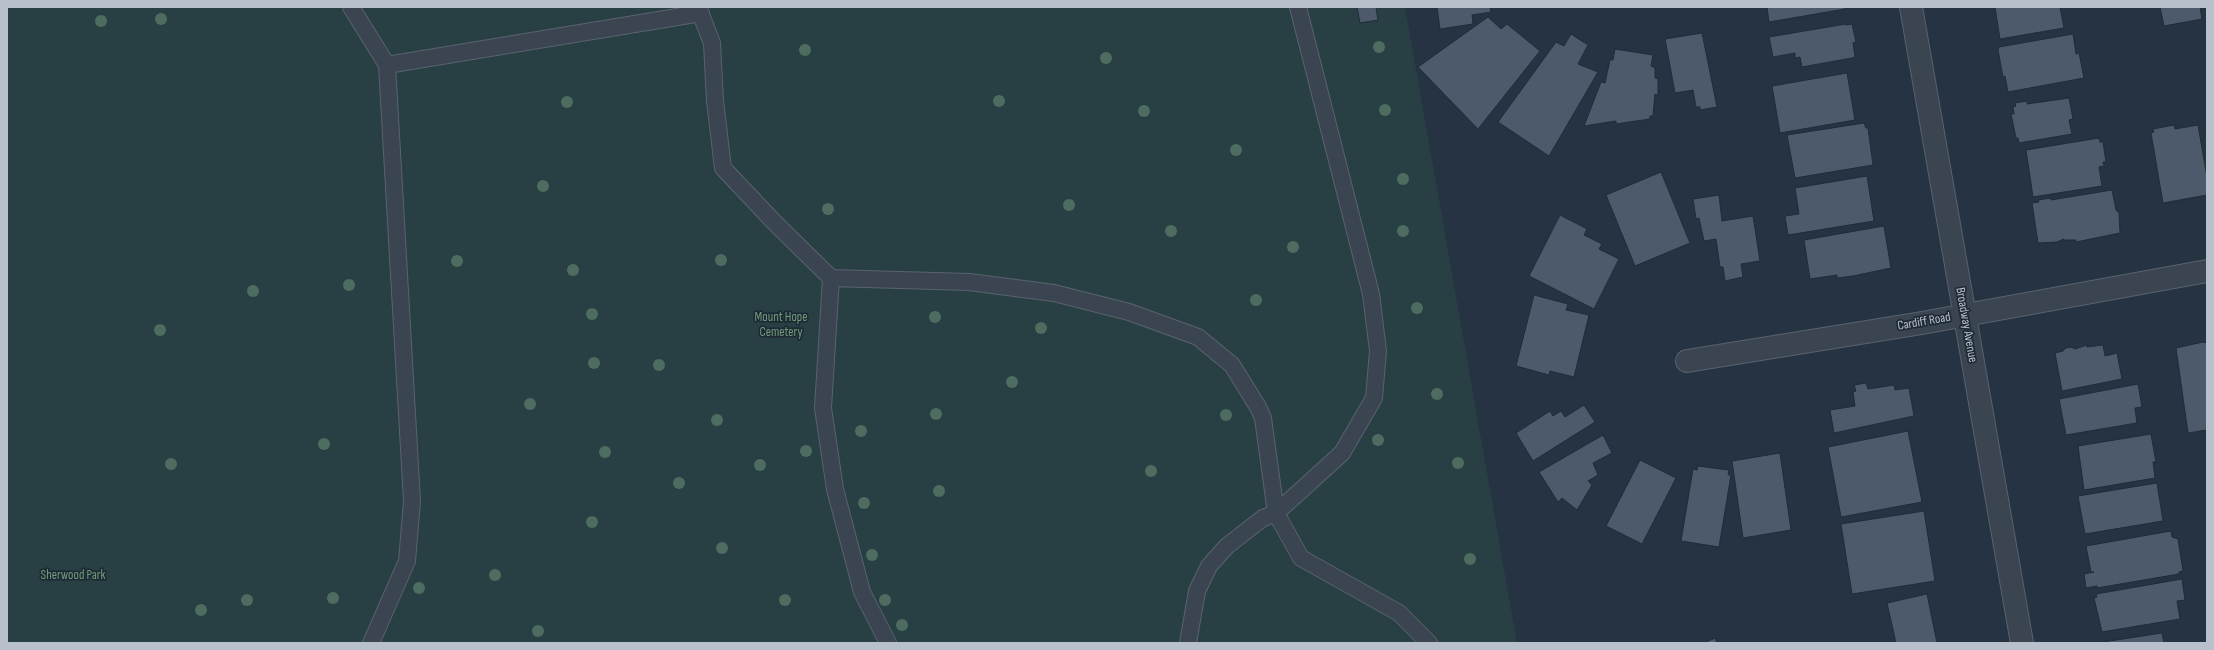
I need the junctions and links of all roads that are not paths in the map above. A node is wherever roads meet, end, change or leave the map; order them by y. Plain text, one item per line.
1 (351, 7) edge
2 (1298, 7) edge
3 (1910, 7) edge
4 (699, 10) edge
5 (387, 65) junction
6 (2207, 271) edge
7 (831, 278) junction
8 (1964, 315) junction
9 (1687, 361) dead end
10 (1276, 512) junction
11 (371, 643) edge
12 (888, 643) edge
13 (1188, 643) edge
14 (1429, 643) edge
15 (2022, 643) edge

1 - 5 lane
2 - 10 lane
3 - 8 street, Broadway Avenue
4 - 5 lane
4 - 7 lane
5 - 11 lane
6 - 8 street, Cardiff Road
7 - 10 lane
7 - 12 lane
8 - 9 street, Cardiff Road
8 - 15 street, Broadway Avenue
10 - 13 lane
10 - 14 lane

